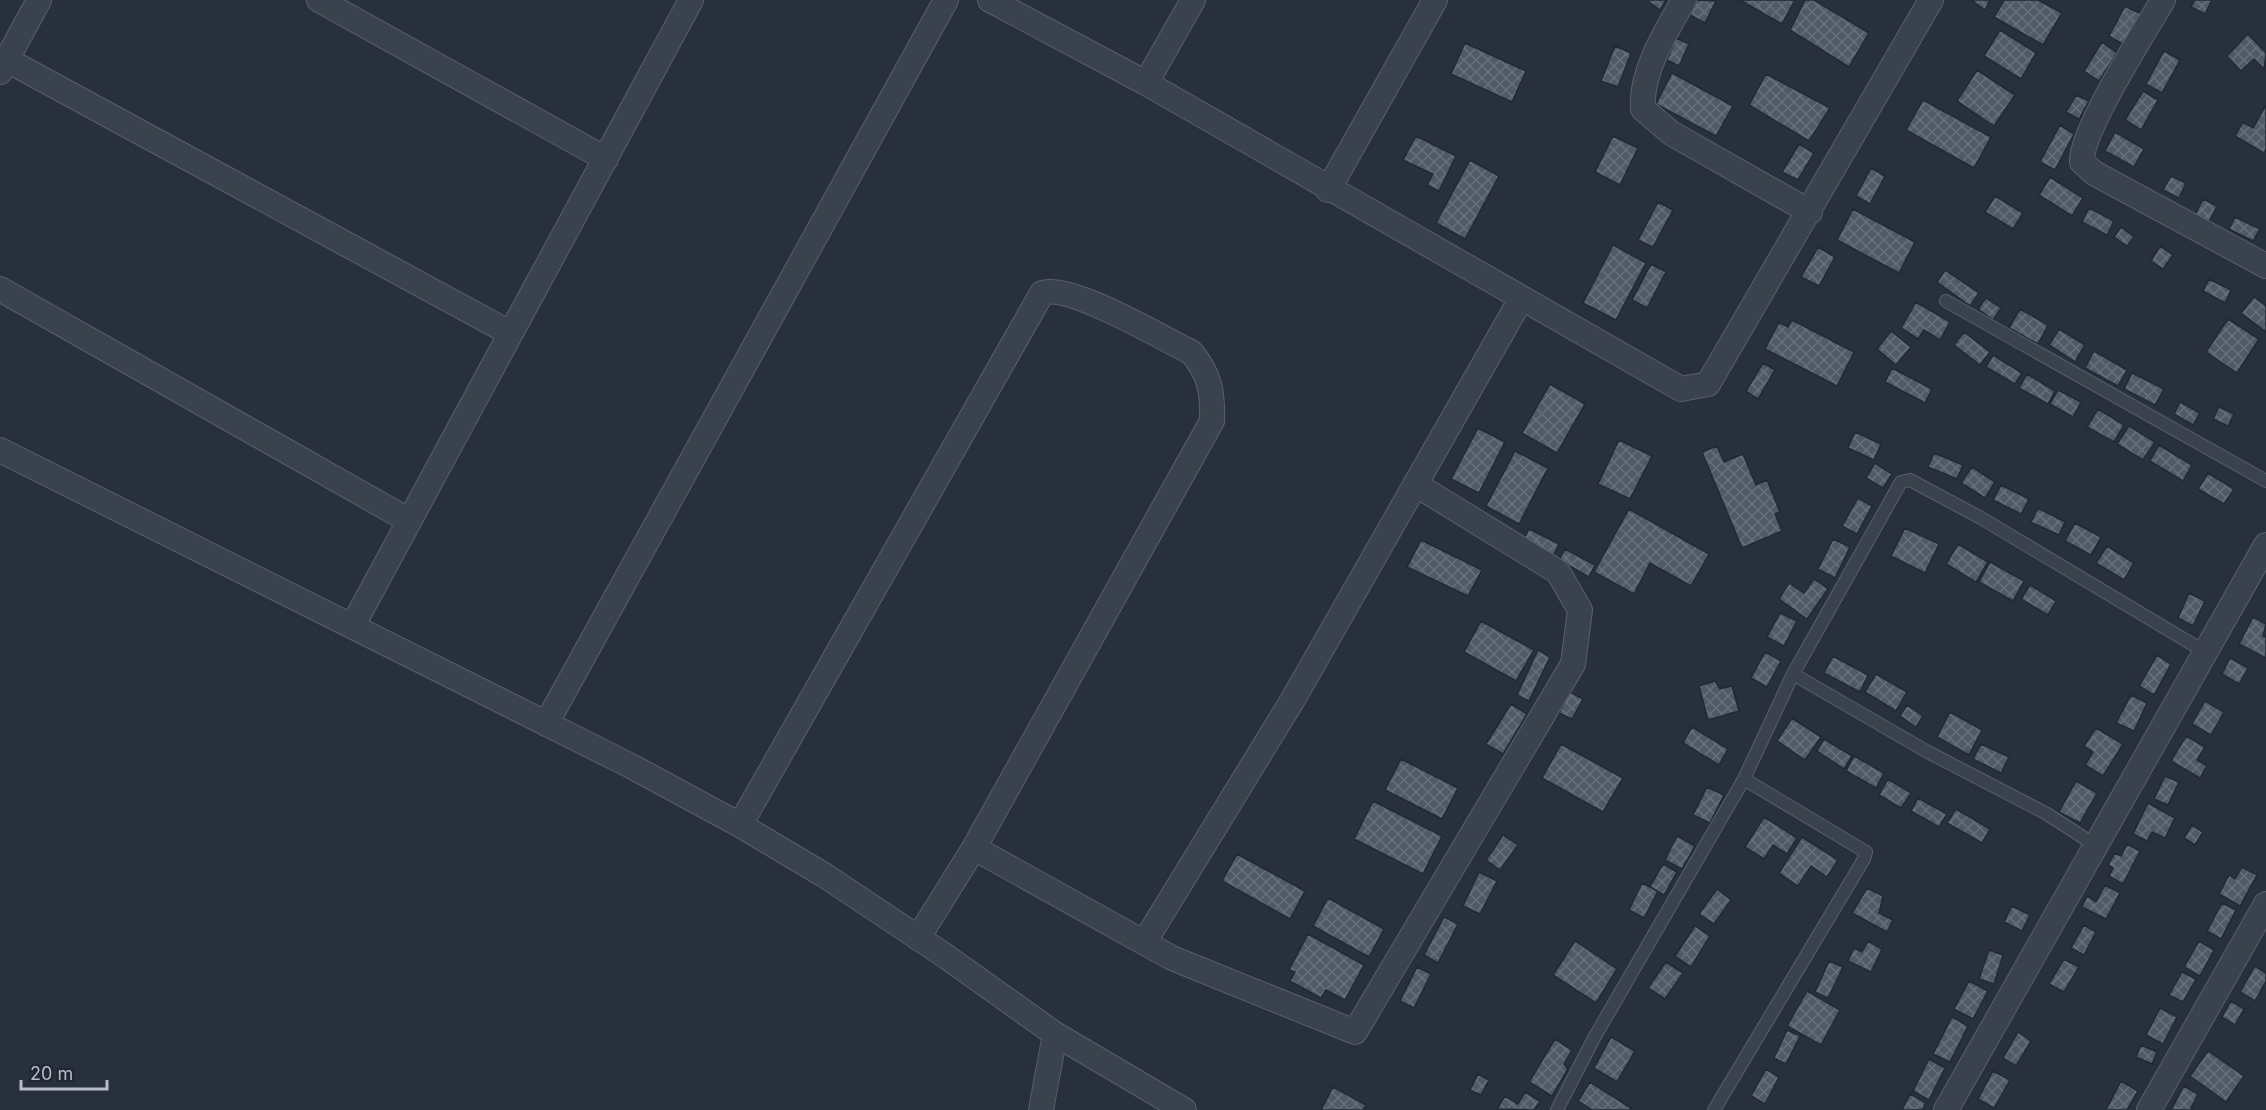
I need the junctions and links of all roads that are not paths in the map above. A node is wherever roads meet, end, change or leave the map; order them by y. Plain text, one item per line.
1 (39, 0) edge
2 (319, 0) edge
3 (691, 0) edge
4 (946, 0) edge
5 (990, 0) edge
6 (1193, 0) edge
7 (1435, 0) edge
8 (1684, 0) edge
9 (1931, 0) edge
10 (2163, 0) edge
11 (3, 66) edge
12 (1146, 83) junction
13 (606, 159) junction
14 (1328, 190) junction
15 (1810, 212) junction
16 (2266, 266) edge
17 (0, 289) edge
18 (1521, 299) junction
19 (1946, 301) dead end
20 (510, 333) junction
21 (0, 450) edge
22 (2266, 481) edge
23 (1415, 484) junction
24 (408, 520) junction
25 (2266, 545) edge
26 (353, 625) junction
27 (2206, 653) junction
28 (1793, 674) junction
29 (546, 724) junction
30 (1744, 779) junction
31 (740, 825) junction
32 (2095, 845) junction
33 (974, 848) junction
34 (2266, 904) edge
35 (918, 938) junction
36 (1145, 941) junction
37 (1054, 1034) junction
38 (1041, 1110) edge
39 (1185, 1110) edge
40 (1557, 1110) edge
41 (1714, 1110) edge
42 (1946, 1110) edge
43 (2149, 1110) edge

1 - 11 street
2 - 13 street
3 - 13 street
4 - 29 street
5 - 12 street
6 - 12 street
7 - 14 street
8 - 15 street
9 - 15 street
10 - 16 street
11 - 20 street
12 - 14 street
13 - 20 street
14 - 18 street
15 - 18 street
17 - 24 street
18 - 23 street
19 - 22 lane
20 - 24 street
21 - 26 street
23 - 36 street
23 - 36 street
24 - 26 street
25 - 27 street
26 - 29 street
27 - 28 lane
27 - 32 street
28 - 30 lane
28 - 32 lane
29 - 31 street
30 - 40 lane
30 - 41 lane
31 - 33 street
31 - 35 street
32 - 42 street
33 - 35 street
33 - 36 street
34 - 43 street
35 - 37 street
37 - 38 street
37 - 39 street

